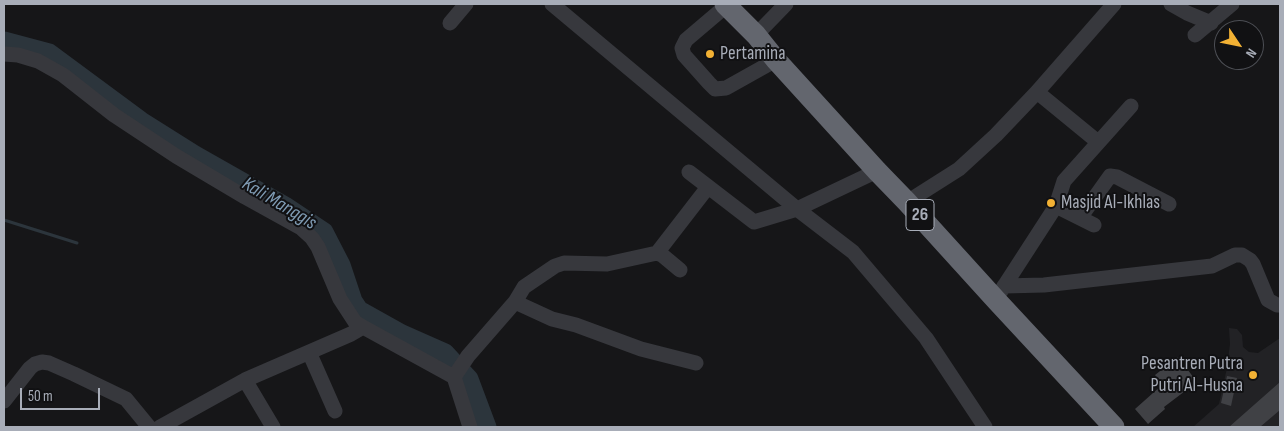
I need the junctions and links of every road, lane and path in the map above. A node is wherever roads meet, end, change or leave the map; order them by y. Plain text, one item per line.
1 (466, 4) edge
2 (552, 4) edge
3 (786, 4) edge
4 (1114, 4) edge
5 (1171, 4) edge
6 (1232, 4) edge
7 (726, 5) edge
8 (450, 23) dead end
9 (1211, 23) junction
10 (756, 35) junction
11 (1195, 35) dead end
12 (4, 54) edge
13 (776, 60) junction
14 (1038, 92) junction
15 (1131, 106) dead end
16 (1098, 142) junction
17 (877, 171) junction
18 (690, 172) dead end
19 (708, 186) junction
20 (907, 202) junction
21 (1169, 204) dead end
22 (1056, 206) junction
23 (797, 209) junction
24 (1080, 218) junction
25 (1094, 225) dead end
26 (657, 253) junction
27 (680, 270) dead end
28 (1000, 293) junction
29 (514, 302) junction
30 (1280, 305) edge
31 (363, 327) junction
32 (309, 352) junction
33 (696, 363) dead end
34 (455, 375) junction
35 (245, 380) junction
36 (4, 401) edge
37 (335, 410) dead end
38 (149, 427) edge
39 (160, 427) edge
40 (273, 427) edge
41 (470, 427) edge
42 (985, 427) edge
43 (1114, 427) edge

1 - 8 street
2 - 23 street
3 - 10 street
4 - 14 street
5 - 9 street
6 - 9 street
7 - 10 highway, 26
7 - 13 street
9 - 11 street
10 - 13 highway, 26
12 - 31 street
13 - 17 highway, 26
14 - 16 street
14 - 20 street
15 - 16 street
16 - 22 street
17 - 20 highway, 26
17 - 23 street
18 - 19 street
19 - 23 street
19 - 26 street
20 - 28 highway, 26
21 - 24 street
22 - 24 street
22 - 28 street
23 - 42 street
24 - 25 street
26 - 27 street
26 - 29 street
28 - 30 street
28 - 43 highway, 26
29 - 33 street
29 - 34 street
31 - 32 street
31 - 34 street
32 - 35 street
32 - 37 street
34 - 41 street
35 - 39 street
35 - 40 street
36 - 38 street

